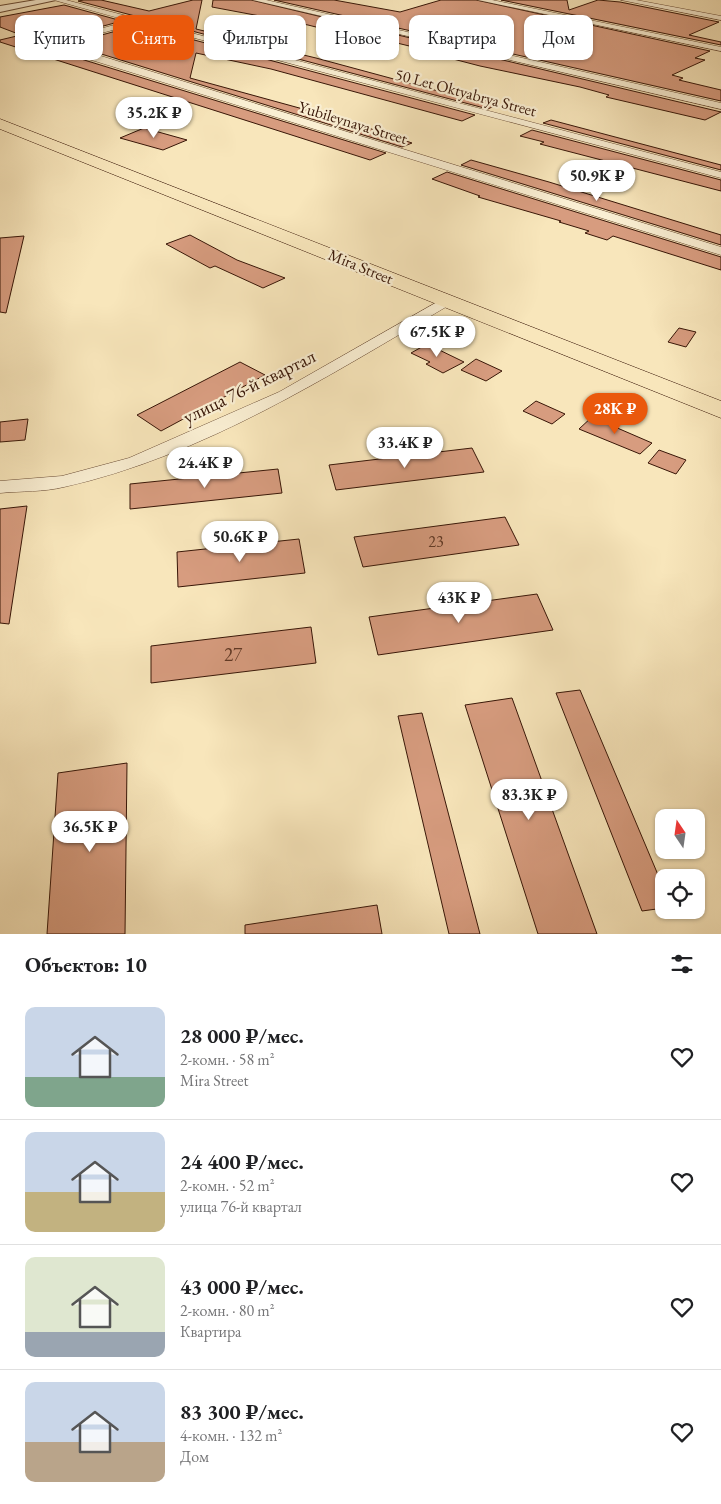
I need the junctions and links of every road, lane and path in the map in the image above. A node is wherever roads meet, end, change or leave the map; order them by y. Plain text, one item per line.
1 (51, 0) edge
2 (58, 0) edge
3 (257, 0) edge
4 (482, 0) edge
5 (625, 0) edge
6 (0, 9) edge
7 (115, 15) edge
8 (721, 18) edge
9 (113, 28) edge
10 (194, 36) edge
11 (721, 50) edge
12 (721, 106) edge
13 (0, 124) edge
14 (721, 175) edge
15 (721, 251) edge
16 (446, 301) junction
17 (721, 410) edge
18 (0, 487) edge

1 - 6 street
2 - 7 street, 50 Let Oktyabrya Street
3 - 12 street
4 - 11 street
5 - 8 street
9 - 15 street, Yubileynaya Street
10 - 14 street, 50 Let Oktyabrya Street
13 - 16 main road, Mira Street
16 - 17 main road, Mira Street
16 - 18 street, улица 76-й квартал

